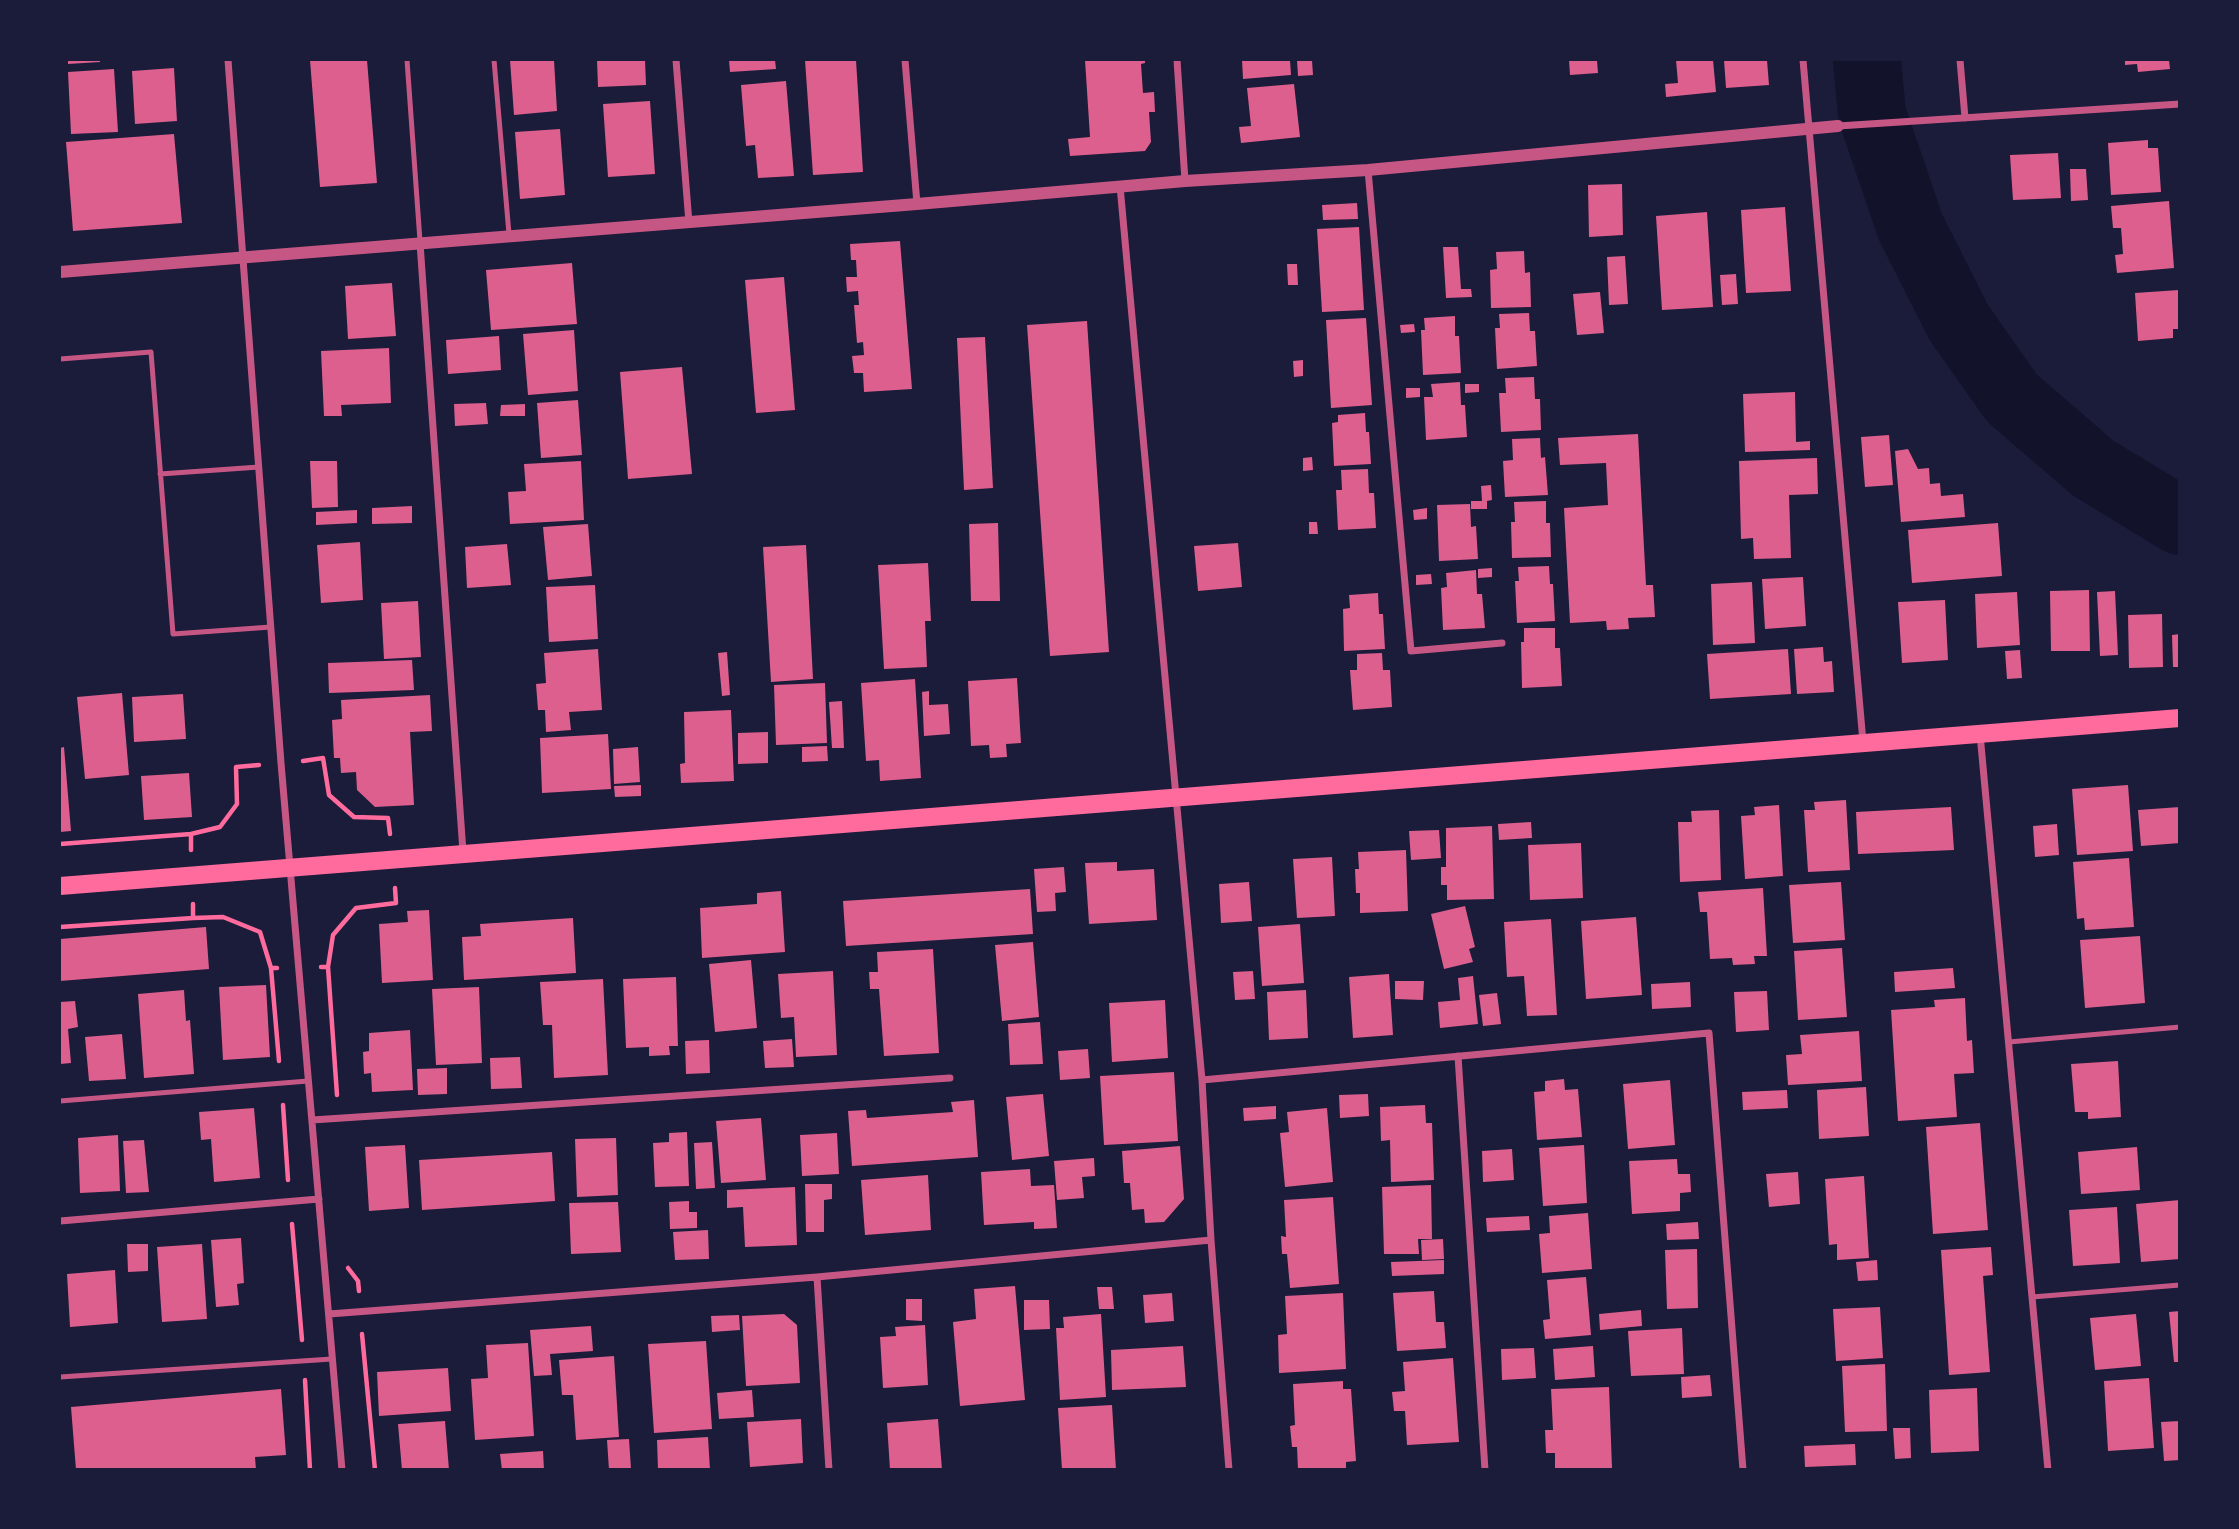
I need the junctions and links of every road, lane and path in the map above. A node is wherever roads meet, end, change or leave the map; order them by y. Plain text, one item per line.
1 (228, 60) edge
2 (407, 60) edge
3 (494, 60) edge
4 (676, 60) edge
5 (905, 60) edge
6 (1177, 60) edge
7 (1803, 60) edge
8 (1960, 60) edge
9 (2179, 104) edge
10 (1965, 118) junction
11 (1838, 126) joint
12 (1808, 129) junction
13 (1368, 170) junction
14 (1185, 180) junction
15 (1120, 186) junction
16 (917, 204) junction
17 (689, 223) junction
18 (509, 236) junction
19 (420, 242) junction
20 (243, 258) junction
21 (60, 272) edge
22 (60, 359) edge
23 (259, 467) junction
24 (160, 474) junction
25 (271, 627) junction
26 (1502, 643) dead end
27 (2179, 718) edge
28 (1980, 733) junction
29 (1863, 742) junction
30 (1175, 797) junction
31 (191, 834) dead end
32 (60, 844) edge
33 (463, 855) junction
34 (290, 867) junction
35 (60, 886) edge
36 (193, 918) dead end
37 (60, 927) edge
38 (328, 967) dead end
39 (2179, 1027) edge
40 (2008, 1042) junction
41 (1458, 1056) junction
42 (950, 1078) dead end
43 (308, 1080) junction
44 (1202, 1080) junction
45 (60, 1101) edge
46 (338, 1119) junction
47 (312, 1121) junction
48 (319, 1199) junction
49 (60, 1221) edge
50 (1211, 1240) junction
51 (347, 1255) dead end
52 (817, 1276) junction
53 (2179, 1285) edge
54 (2032, 1297) junction
55 (360, 1312) junction
56 (329, 1314) junction
57 (332, 1359) junction
58 (60, 1377) edge
59 (342, 1469) edge
60 (375, 1469) edge
61 (829, 1469) edge
62 (1229, 1469) edge
63 (1485, 1469) edge
64 (1743, 1469) edge
65 (2048, 1469) edge

1 - 20 street
2 - 19 lane
3 - 18 lane
4 - 17 street
5 - 16 street
6 - 14 street
7 - 12 street
8 - 10 street
9 - 10 street
10 - 11 street
11 - 12 street
12 - 13 street
12 - 29 street
13 - 14 street
13 - 26 street
14 - 15 street
15 - 16 street
15 - 30 street
16 - 17 street
17 - 18 street
18 - 19 street
19 - 20 street
19 - 33 street
20 - 21 street
20 - 23 street
22 - 24 lane
23 - 24 lane
23 - 25 street
24 - 25 lane
25 - 34 street
27 - 28 main road
28 - 29 main road
28 - 40 street
29 - 30 main road
30 - 33 main road
30 - 44 street
31 - 32 path
33 - 34 main road
34 - 35 main road
34 - 43 street
36 - 37 path
38 - 46 path
39 - 40 lane
40 - 54 street
41 - 44 street
41 - 63 street
41 - 64 street
42 - 46 street
43 - 45 lane
43 - 47 street
44 - 50 street
46 - 47 street
47 - 48 street
48 - 49 street
48 - 56 street
50 - 52 street
50 - 62 street
51 - 55 path
52 - 55 street
52 - 61 street
53 - 54 lane
54 - 65 street
55 - 56 street
55 - 60 path
56 - 57 street
57 - 58 lane
57 - 59 street

